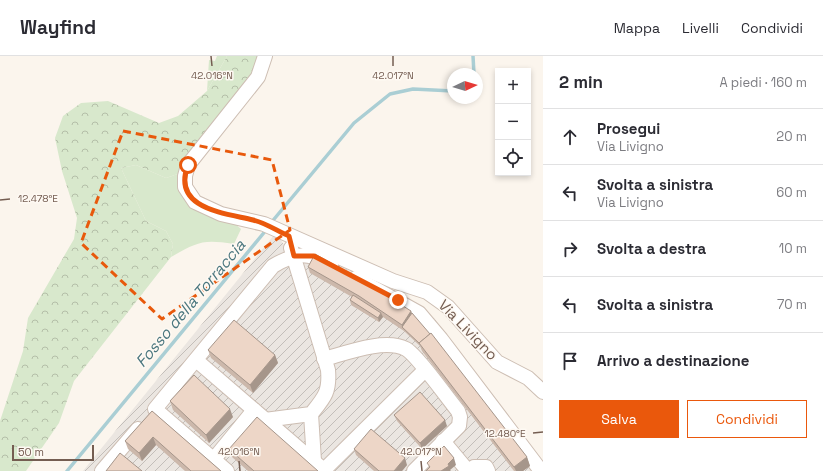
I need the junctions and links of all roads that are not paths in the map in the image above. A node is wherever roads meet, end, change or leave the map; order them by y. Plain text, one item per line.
1 (266, 56) edge
2 (284, 234) junction
3 (294, 256) junction
4 (324, 359) junction
5 (196, 360) junction
6 (425, 370) junction
7 (543, 392) edge
8 (155, 409) junction
9 (254, 410) junction
10 (311, 414) junction
11 (265, 420) junction
12 (443, 441) junction
13 (214, 459) junction
14 (321, 467) edge
15 (419, 468) edge
16 (102, 471) edge
17 (227, 471) edge
18 (468, 471) edge
19 (488, 471) edge
20 (541, 471) edge

1 - 2 street, Via Livigno
2 - 3 street
2 - 7 street, Via Livigno
3 - 4 street
3 - 5 street
3 - 20 street
4 - 6 street
4 - 10 street
5 - 8 street
5 - 9 street
6 - 12 street
6 - 14 street
8 - 13 street
8 - 16 street
9 - 11 street
9 - 13 street
10 - 11 street
10 - 14 street
11 - 14 street
12 - 15 street
12 - 18 street
13 - 17 street
18 - 19 street

